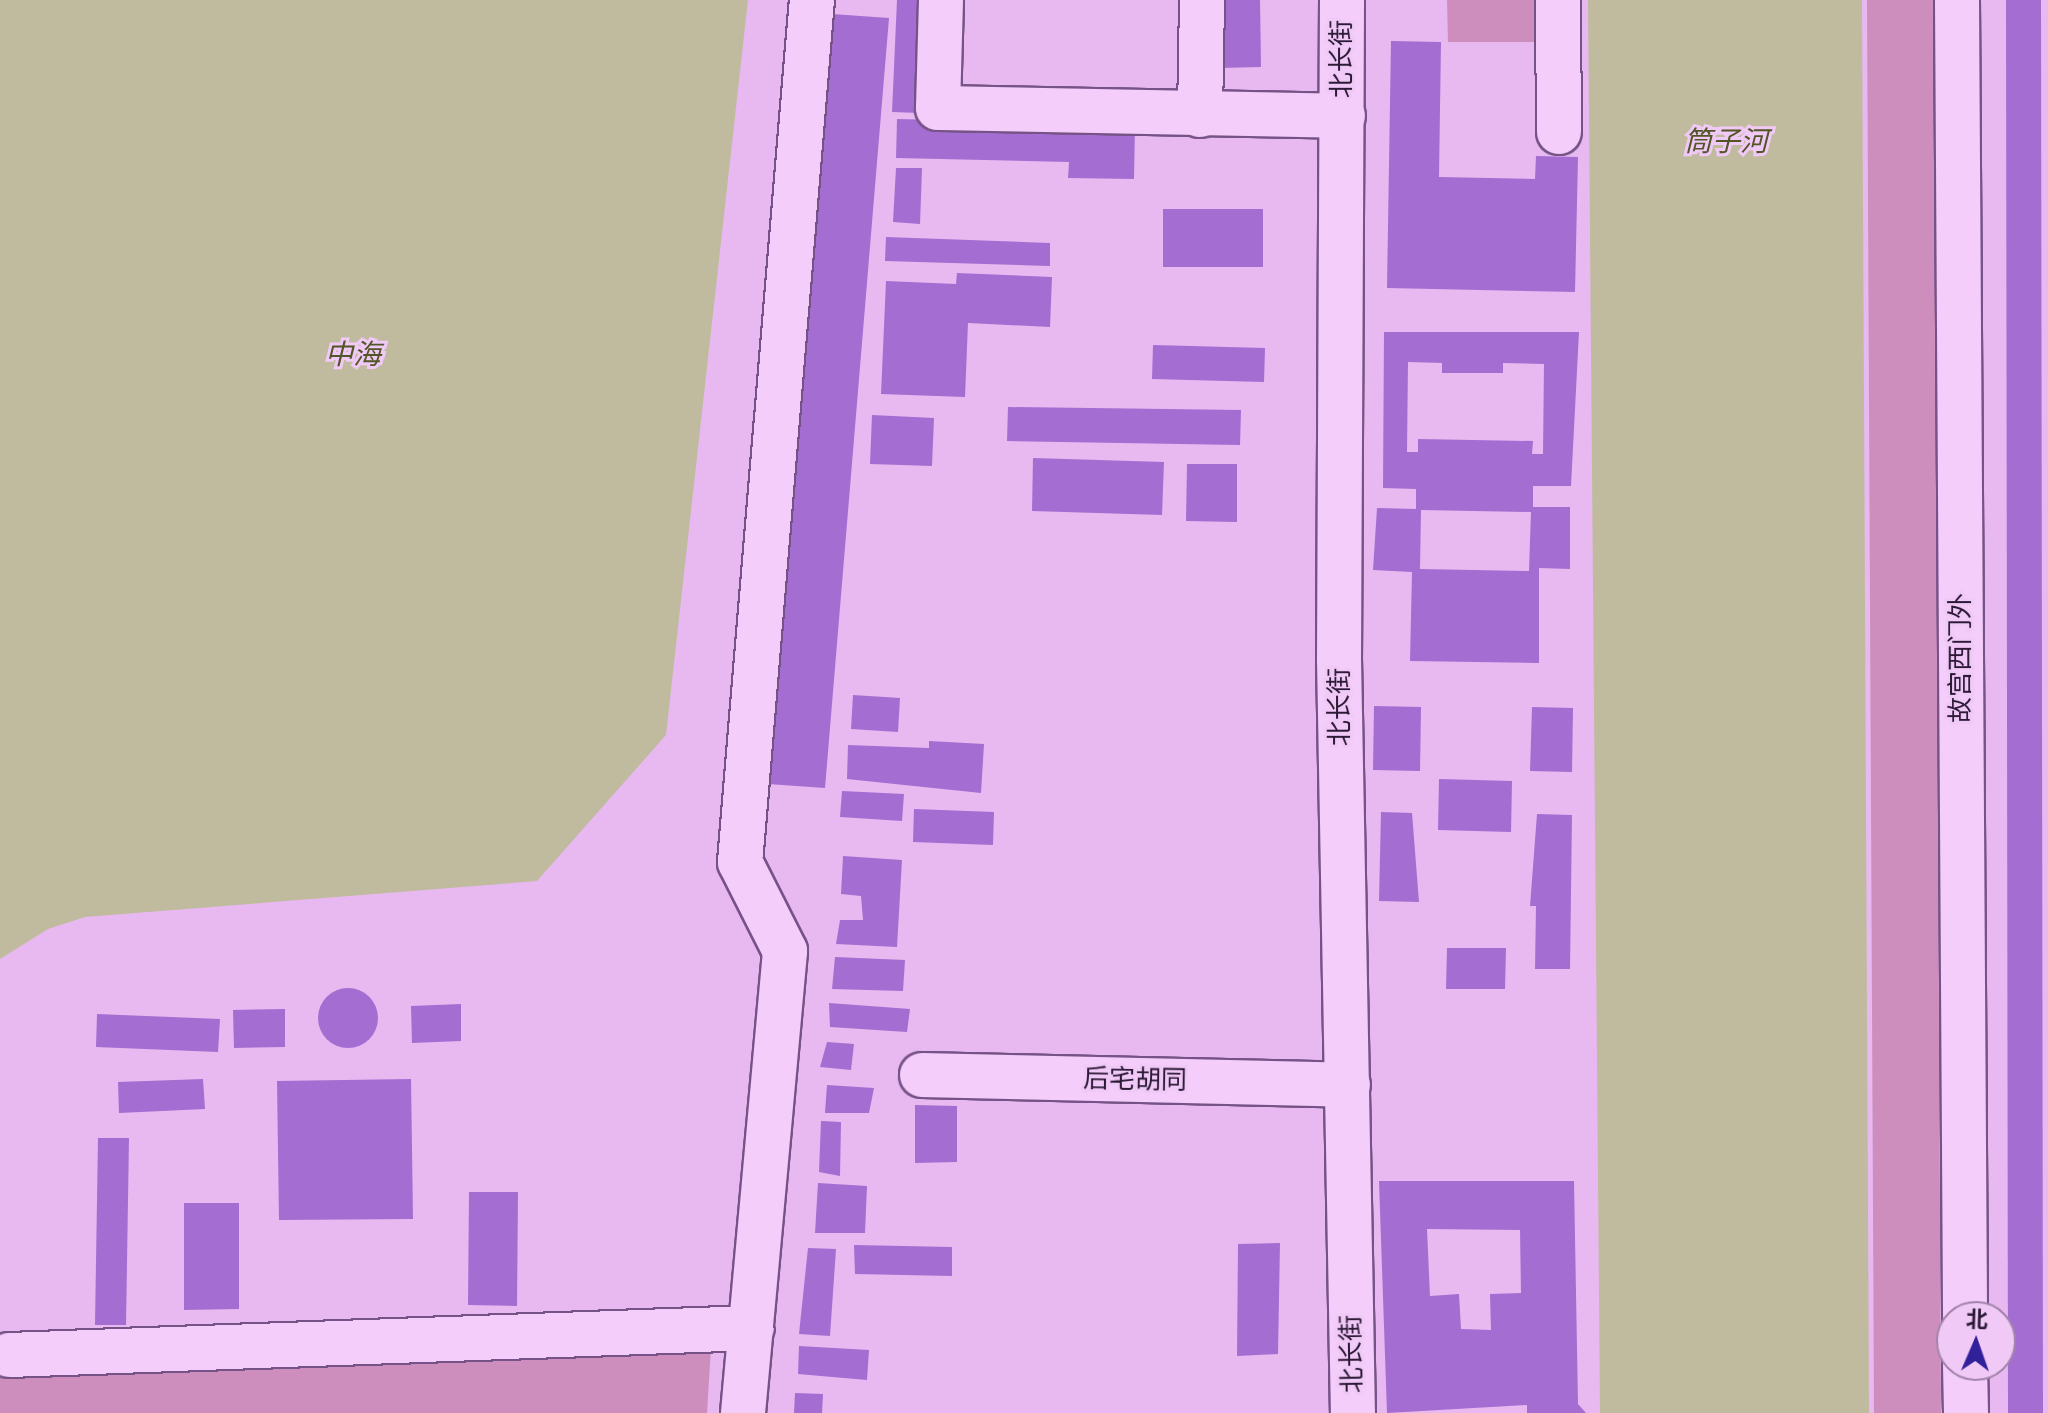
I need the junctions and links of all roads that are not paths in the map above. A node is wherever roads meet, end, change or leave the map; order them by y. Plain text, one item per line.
1 (812, 0) edge
2 (941, 0) edge
3 (1202, 0) edge
4 (1342, 0) edge
5 (1558, 0) edge
6 (1957, 0) edge
7 (1200, 115) junction
8 (1343, 116) junction
9 (1559, 132) dead end
10 (922, 1075) dead end
11 (1348, 1085) junction
12 (1965, 1301) edge
13 (752, 1328) junction
14 (9, 1355) dead end
15 (1965, 1381) edge
16 (743, 1413) edge
17 (1353, 1413) edge
18 (1966, 1413) edge

1 - 13 street
2 - 7 street
3 - 7 street
4 - 8 street, 北长街
5 - 9 street
6 - 12 street, 故宫西门外
7 - 8 street
8 - 11 street, 北长街
10 - 11 street, 后宅胡同
11 - 17 street, 北长街
13 - 14 street
13 - 16 street
15 - 18 street

